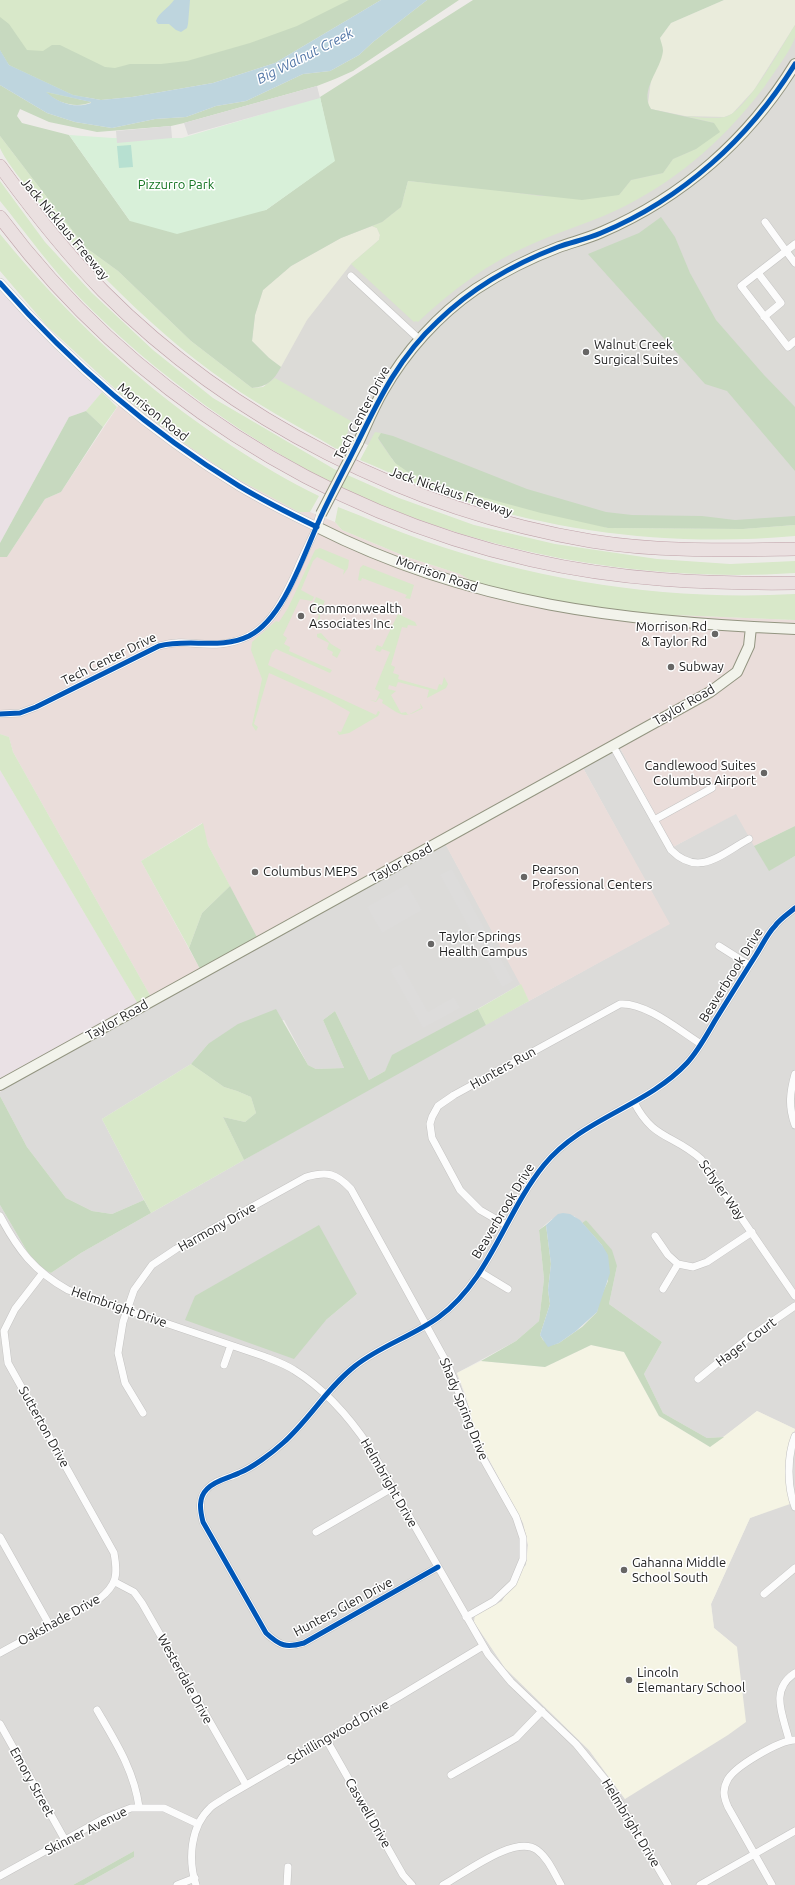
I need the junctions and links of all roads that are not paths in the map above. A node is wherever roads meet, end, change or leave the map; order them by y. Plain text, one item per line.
1 (795, 64) edge
2 (0, 166) edge
3 (0, 217) edge
4 (765, 222) dead end
5 (795, 244) edge
6 (786, 251) junction
7 (795, 262) edge
8 (758, 273) junction
9 (351, 276) dead end
10 (0, 282) edge
11 (764, 317) junction
12 (420, 340) junction
13 (795, 342) edge
14 (321, 514) joint
15 (317, 527) junction
16 (794, 548) edge
17 (795, 584) edge
18 (751, 627) junction
19 (795, 629) edge
20 (0, 714) edge
21 (613, 746) junction
22 (712, 788) dead end
23 (654, 820) junction
24 (749, 839) dead end
25 (795, 908) edge
26 (719, 946) dead end
27 (749, 965) junction
28 (701, 1044) junction
29 (795, 1074) edge
30 (0, 1085) edge
31 (634, 1102) junction
32 (795, 1125) edge
33 (332, 1174) joint
34 (0, 1216) edge
35 (506, 1225) junction
36 (752, 1232) junction
37 (655, 1236) dead end
38 (678, 1264) junction
39 (480, 1272) junction
40 (42, 1274) junction
41 (508, 1289) dead end
42 (663, 1289) dead end
43 (795, 1296) edge
44 (795, 1306) edge
45 (127, 1310) junction
46 (426, 1325) junction
47 (2, 1331) edge
48 (231, 1345) junction
49 (224, 1365) dead end
50 (698, 1379) dead end
51 (326, 1395) junction
52 (143, 1413) dead end
53 (795, 1436) edge
54 (392, 1488) junction
55 (201, 1498) joint
56 (795, 1507) edge
57 (316, 1532) dead end
58 (0, 1537) edge
59 (438, 1567) junction
60 (795, 1568) edge
61 (115, 1582) junction
62 (764, 1594) dead end
63 (466, 1616) junction
64 (50, 1626) junction
65 (483, 1646) junction
66 (0, 1654) edge
67 (795, 1673) edge
68 (97, 1710) dead end
69 (542, 1711) junction
70 (0, 1724) edge
71 (326, 1739) junction
72 (792, 1740) edge
73 (451, 1775) dead end
74 (246, 1785) junction
75 (139, 1807) junction
76 (198, 1824) junction
77 (795, 1831) edge
78 (65, 1840) junction
79 (755, 1854) junction
80 (288, 1866) dead end
81 (0, 1876) edge
82 (195, 1882) edge
83 (454, 1883) edge
84 (177, 1885) edge
85 (287, 1885) edge
86 (412, 1885) edge
87 (443, 1885) edge
88 (561, 1885) edge
89 (668, 1885) edge
90 (700, 1885) edge
91 (772, 1885) edge

1 - 12 main road, Tech Center Drive
2 - 16 highway, Jack Nicklaus Freeway
3 - 17 highway
4 - 6 street
5 - 6 street
6 - 7 street
6 - 8 street
8 - 11 street
8 - 11 street
9 - 12 street
10 - 15 street, Morrison Road
11 - 13 street
12 - 14 main road, Tech Center Drive, bridge
14 - 15 street, Tech Center Drive
15 - 18 main road, Morrison Road
15 - 20 street, Tech Center Drive
18 - 19 main road, Morrison Road
18 - 21 main road, Taylor Road
21 - 23 street
21 - 30 main road, Taylor Road
22 - 23 street
23 - 24 street
25 - 27 street, Beaverbrook Drive
26 - 27 street
27 - 28 street, Beaverbrook Drive
28 - 31 street, Beaverbrook Drive
28 - 35 street, Hunters Run
29 - 32 street
31 - 35 street, Beaverbrook Drive
31 - 36 street, Schyler Way
33 - 45 street, Harmony Drive
33 - 46 street, Shady Spring Drive
34 - 40 street, Helmbright Drive
35 - 39 street, Beaverbrook Drive
36 - 38 street
36 - 43 street, Schyler Way
37 - 38 street
38 - 42 street
39 - 41 street
39 - 46 street, Beaverbrook Drive
40 - 45 street, Helmbright Drive
40 - 47 street, Sutterton Drive
44 - 50 street, Hager Court
45 - 48 street, Helmbright Drive
45 - 52 street, Harmony Drive
46 - 51 street, Beaverbrook Drive
46 - 63 street, Shady Spring Drive
47 - 61 street, Sutterton Drive
48 - 49 street
48 - 51 street, Helmbright Drive
51 - 54 street, Helmbright Drive
51 - 55 street, Beaverbrook Drive
53 - 56 street
54 - 57 street
54 - 59 street, Helmbright Drive
55 - 59 street, Hunters Glen Drive
58 - 64 street
59 - 63 street, Helmbright Drive
60 - 62 street
61 - 64 street, Oakshade Drive
61 - 74 street, Westerdale Drive
63 - 65 street, Helmbright Drive
64 - 66 street, Oakshade Drive
65 - 69 street, Helmbright Drive
65 - 71 street, Schillingwood Drive
67 - 72 street
68 - 75 street
69 - 73 street
69 - 89 street, Helmbright Drive
70 - 78 street, Emory Street
71 - 74 street, Schillingwood Drive
71 - 86 street, Caswell Drive
72 - 79 street
74 - 76 street, Schillingwood Drive
75 - 76 street, Skinner Avenue
75 - 78 street, Skinner Avenue
76 - 82 street
77 - 79 street
78 - 81 street, Skinner Avenue
79 - 90 street
79 - 91 street
80 - 85 street
82 - 84 street
83 - 87 street
83 - 88 street

